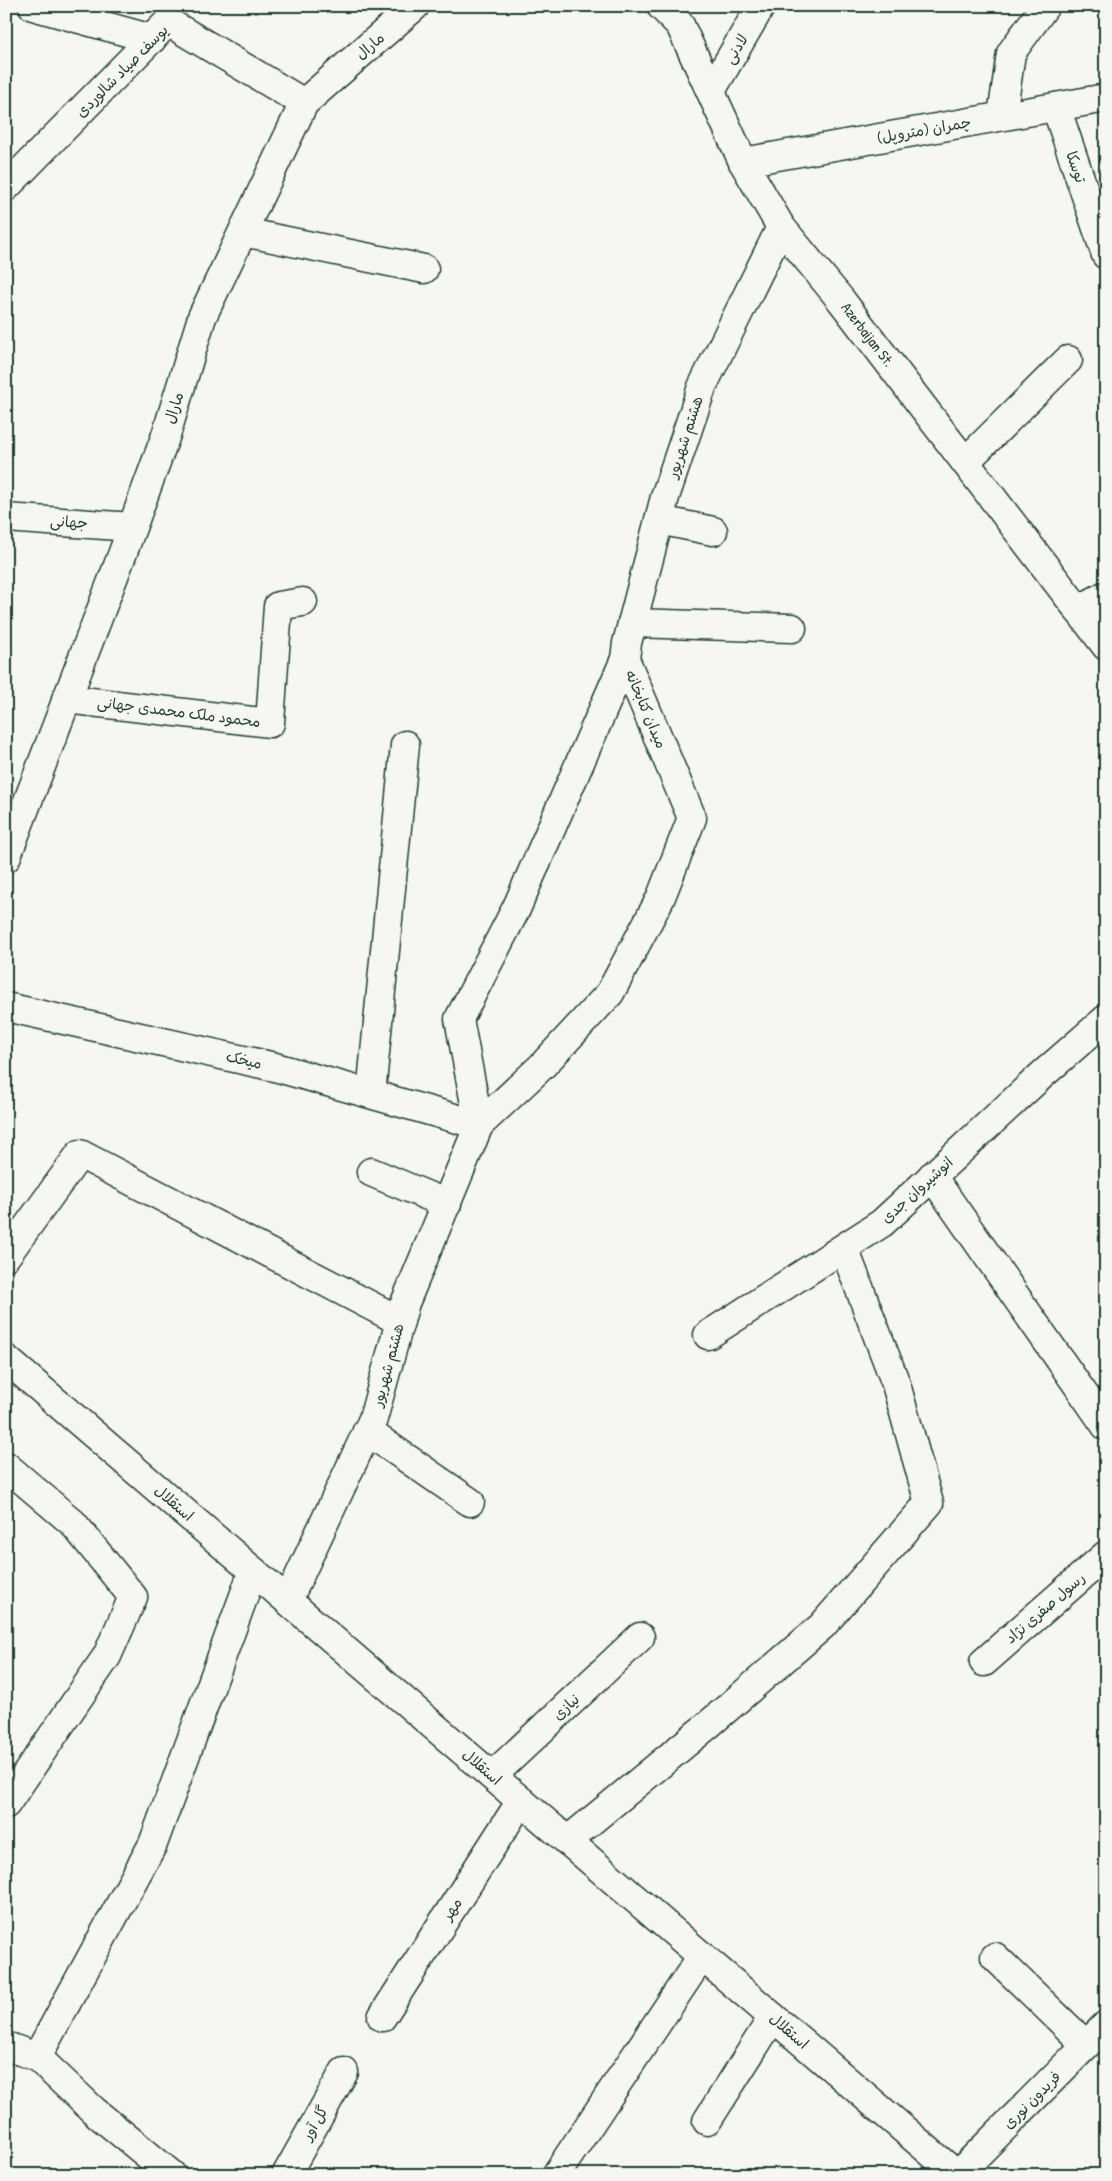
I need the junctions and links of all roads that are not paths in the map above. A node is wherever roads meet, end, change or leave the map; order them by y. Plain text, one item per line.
1 (32, 6) edge
2 (415, 6) edge
3 (661, 6) edge
4 (761, 6) edge
5 (1045, 6) edge
6 (152, 39) junction
7 (710, 91) junction
8 (1106, 98) edge
9 (304, 102) junction
10 (1056, 107) junction
11 (1002, 116) junction
12 (743, 162) junction
13 (6, 188) edge
14 (781, 227) junction
15 (243, 232) junction
16 (1106, 254) edge
17 (424, 269) dead end
18 (1068, 360) dead end
19 (965, 462) junction
20 (6, 518) edge
21 (659, 520) junction
22 (132, 527) junction
23 (713, 531) dead end
24 (1106, 595) edge
25 (303, 602) dead end
26 (1078, 610) junction
27 (632, 623) junction
28 (792, 628) dead end
29 (1106, 646) edge
30 (625, 659) junction
31 (66, 699) junction
32 (405, 745) dead end
33 (8, 849) edge
34 (6, 1007) edge
35 (1106, 1019) edge
36 (371, 1094) junction
37 (479, 1126) junction
38 (371, 1172) dead end
39 (932, 1176) junction
40 (446, 1204) junction
41 (844, 1248) junction
42 (6, 1256) edge
43 (400, 1321) junction
44 (708, 1335) dead end
45 (6, 1359) edge
46 (1106, 1426) edge
47 (367, 1431) junction
48 (6, 1466) edge
49 (470, 1502) dead end
50 (1106, 1554) edge
51 (253, 1571) junction
52 (288, 1600) junction
53 (640, 1637) dead end
54 (984, 1662) dead end
55 (492, 1776) junction
56 (521, 1801) junction
57 (6, 1804) edge
58 (567, 1841) junction
59 (702, 1956) junction
60 (994, 1956) dead end
61 (773, 2017) junction
62 (382, 2018) dead end
63 (1106, 2025) edge
64 (1086, 2045) junction
65 (6, 2046) edge
66 (36, 2056) junction
67 (344, 2072) dead end
68 (707, 2121) dead end
69 (563, 2172) edge
70 (172, 2175) edge
71 (286, 2175) edge
72 (957, 2175) edge

1 - 6 street
2 - 9 street, مارال
3 - 7 street, Azerbaijan St.
4 - 7 street, لادنی
5 - 11 street
6 - 9 street, یوسف صیاد شالوردی
6 - 13 street, یوسف صیاد شالوردی
7 - 12 street, Azerbaijan St.
8 - 10 street, چمران (متروپل)
9 - 15 street, مارال
10 - 11 street, چمران (متروپل)
10 - 16 street, توسکا
11 - 12 street, چمران (متروپل)
12 - 14 street, Azerbaijan St.
14 - 19 street, Azerbaijan St.
14 - 21 street, هشتم شهریور
15 - 17 street
15 - 22 street, مارال
18 - 19 street
19 - 26 street, Azerbaijan St.
20 - 22 street, جهانی
21 - 23 street
21 - 27 street, هشتم شهریور
22 - 31 street, مارال
24 - 26 street
25 - 31 street, محمود ملک محمدی جهانی
26 - 29 street, Azerbaijan St.
27 - 28 street
27 - 30 street, هشتم شهریور
30 - 37 street, میدان کتابخانه
30 - 37 street, میدان کتابخانه
31 - 33 street, مارال
32 - 36 street
34 - 36 street, میخک
35 - 39 street, انوشیروان جدی
36 - 37 street, میخک
37 - 40 street, هشتم شهریور
38 - 40 street
39 - 41 street, انوشیروان جدی
39 - 46 street
40 - 43 street, هشتم شهریور
41 - 44 street, انوشیروان جدی
41 - 58 street
42 - 43 street
43 - 47 street, هشتم شهریور
45 - 51 street, استقلال
47 - 49 street
47 - 52 street, هشتم شهریور
48 - 57 street
50 - 54 street, رسول صفری نژاد
51 - 52 street, استقلال
51 - 66 street
52 - 55 street, استقلال
53 - 55 street, نیازی
55 - 56 street, استقلال
56 - 58 street, استقلال
56 - 62 street, مهر
58 - 59 street, استقلال
59 - 61 street, استقلال
59 - 69 street
60 - 64 street
61 - 68 street
61 - 72 street, استقلال
63 - 64 street, فریدون نوری
64 - 72 street, فریدون نوری
65 - 66 street
66 - 70 street
67 - 71 street, گل آور

